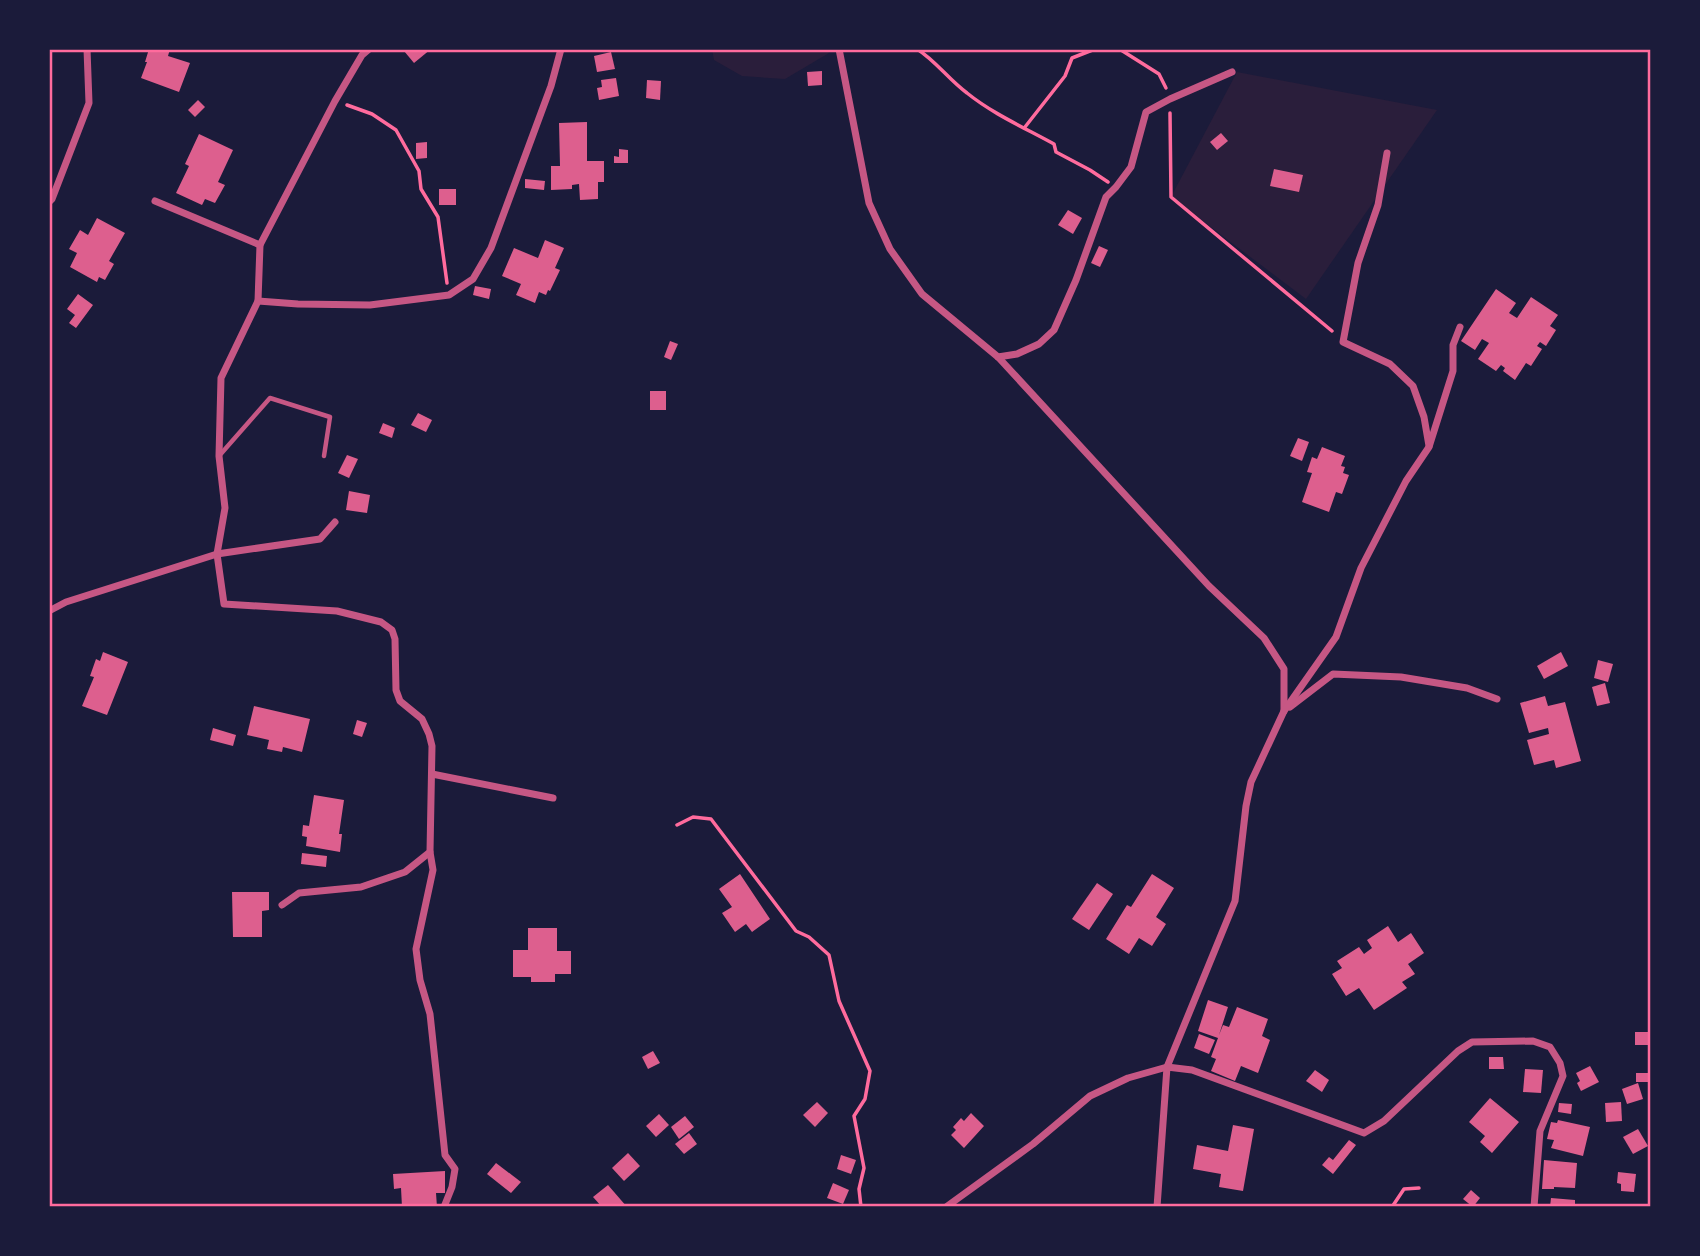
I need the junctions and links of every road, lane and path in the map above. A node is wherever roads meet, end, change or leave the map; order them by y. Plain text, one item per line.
1 (88, 49) edge
2 (369, 49) edge
3 (561, 49) edge
4 (839, 49) edge
5 (917, 49) edge
6 (1095, 49) edge
7 (1104, 49) edge
8 (1232, 72) dead end
9 (1170, 99) junction
10 (335, 101) junction
11 (1024, 128) junction
12 (1387, 153) dead end
13 (1116, 187) junction
14 (155, 201) dead end
15 (49, 202) edge
16 (260, 245) junction
17 (449, 295) junction
18 (258, 302) junction
19 (1460, 327) dead end
20 (1343, 342) junction
21 (998, 357) junction
22 (1429, 447) junction
23 (219, 456) junction
24 (324, 456) dead end
25 (335, 522) dead end
26 (217, 554) junction
27 (49, 611) edge
28 (1497, 699) dead end
29 (1284, 711) junction
30 (432, 774) junction
31 (553, 798) dead end
32 (677, 825) dead end
33 (430, 852) junction
34 (282, 905) dead end
35 (1167, 1067) junction
36 (1419, 1188) dead end
37 (444, 1207) edge
38 (861, 1207) edge
39 (946, 1207) edge
40 (1157, 1207) edge
41 (1392, 1207) edge
42 (1534, 1207) edge

1 - 15 street
2 - 10 street
3 - 17 street
4 - 21 street
5 - 11 path
6 - 11 path
7 - 9 path
8 - 9 street
9 - 13 street
9 - 20 path
10 - 16 street
10 - 17 path
11 - 13 path
12 - 20 street
13 - 21 street
14 - 16 street
16 - 18 street
17 - 18 street
18 - 23 street
19 - 22 street
20 - 22 street
21 - 29 street
22 - 29 street
23 - 24 lane
23 - 26 street
25 - 26 street
26 - 27 street
26 - 30 street
28 - 29 street
29 - 35 street
30 - 31 street
30 - 33 street
32 - 38 path
33 - 34 street
33 - 37 street
35 - 39 street
35 - 40 street
35 - 42 street
36 - 41 path

